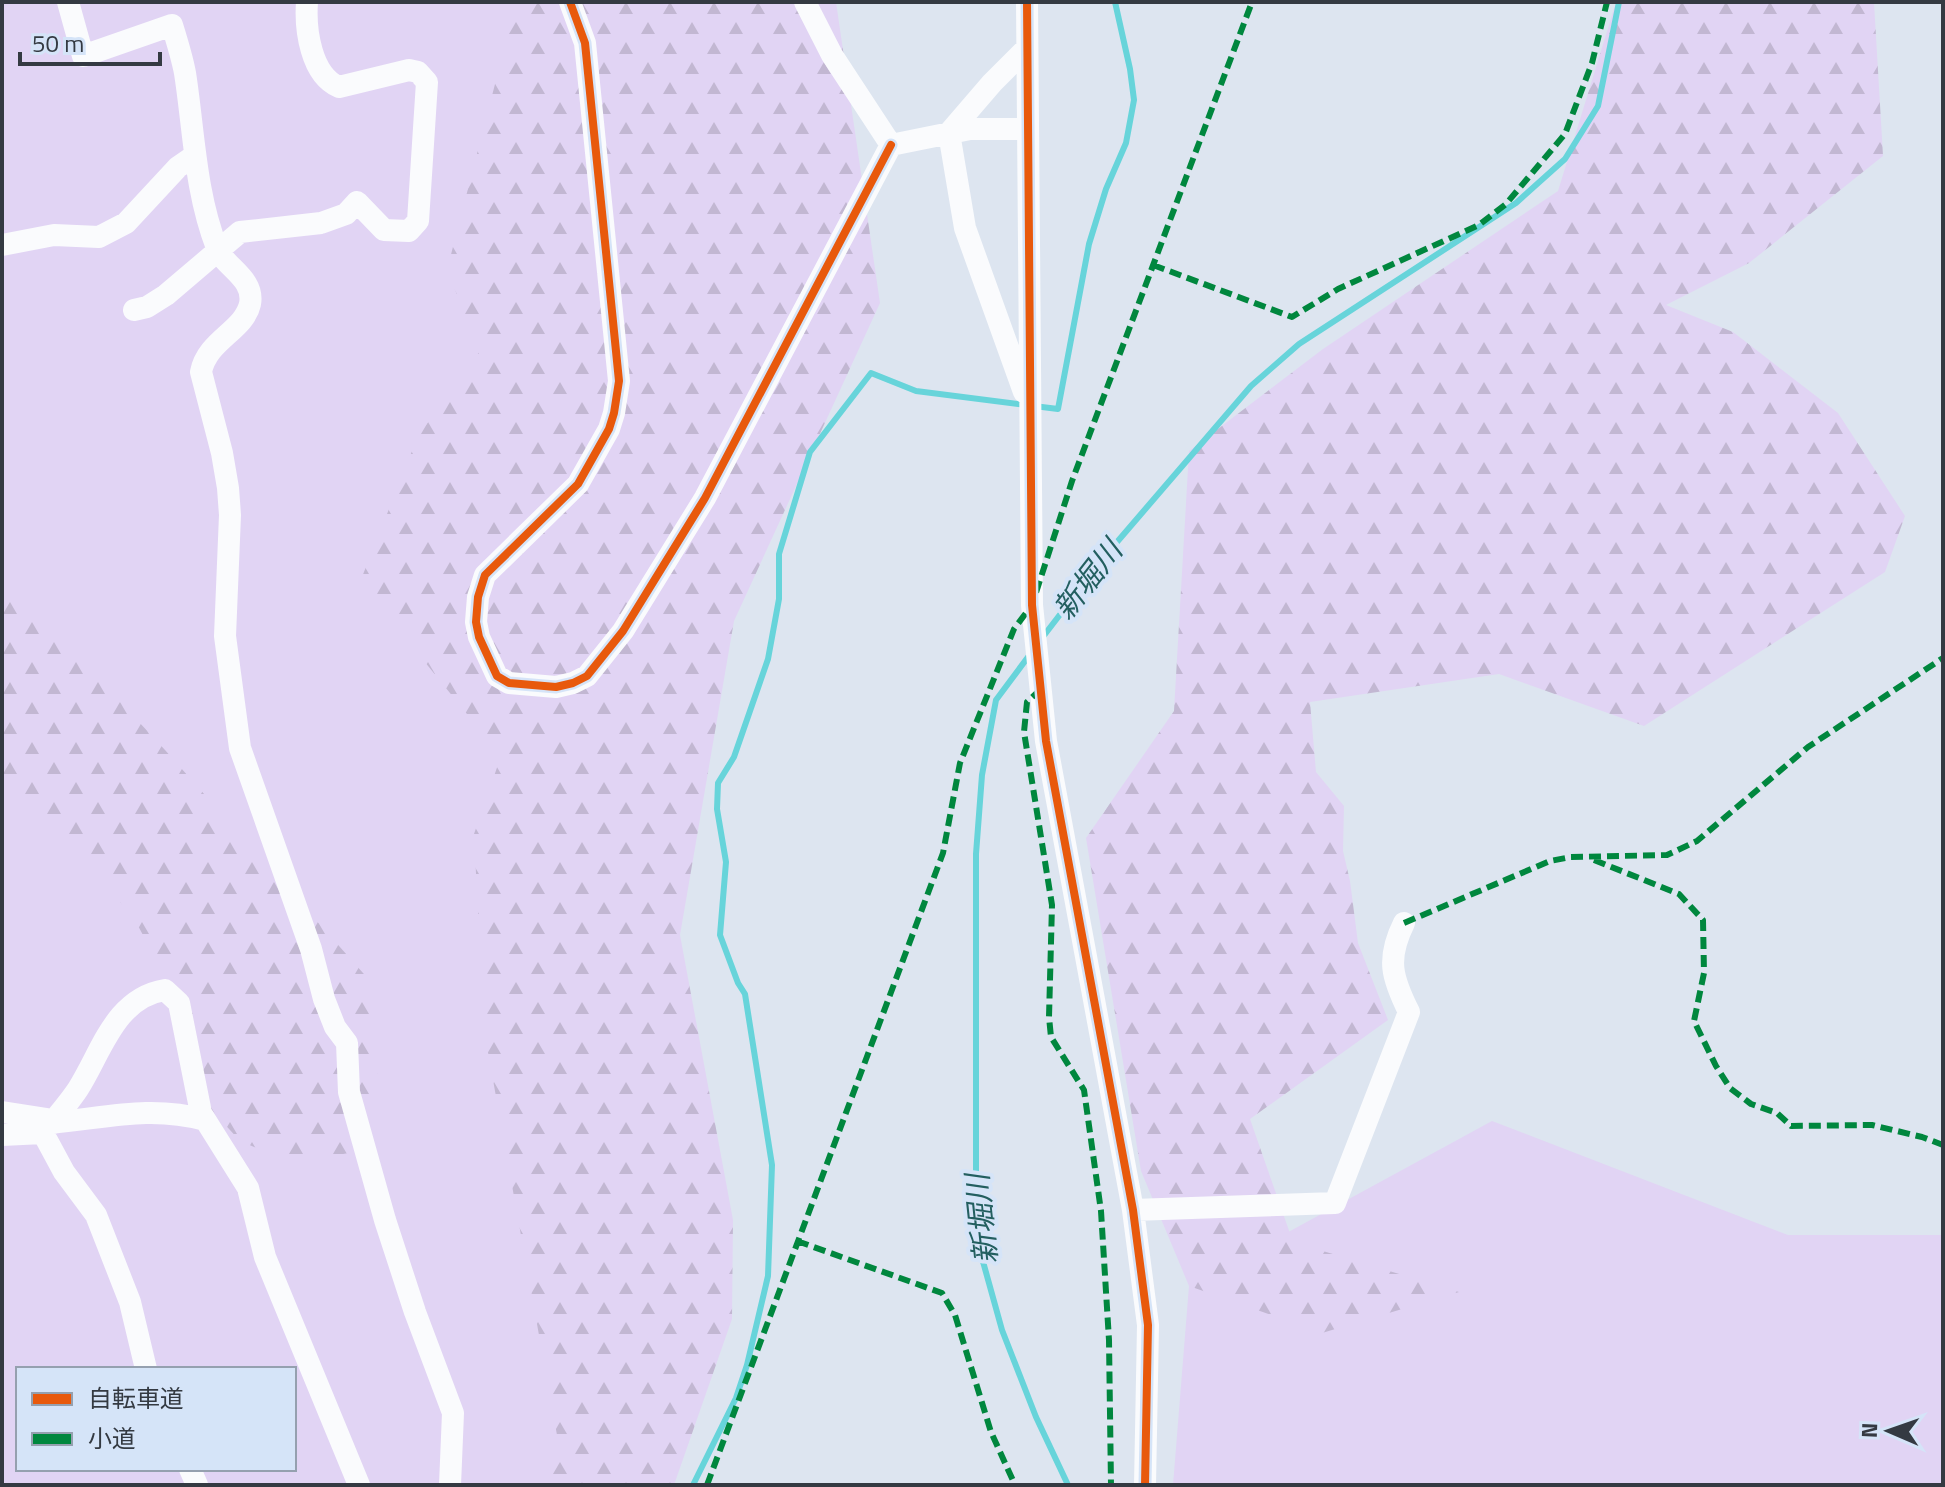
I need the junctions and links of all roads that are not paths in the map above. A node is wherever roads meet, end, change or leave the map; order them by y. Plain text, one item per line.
1 (68, 2) edge
2 (307, 2) edge
3 (570, 2) edge
4 (805, 2) edge
5 (1027, 2) edge
6 (1027, 48) junction
7 (1027, 129) junction
8 (949, 133) junction
9 (891, 145) junction
10 (194, 156) junction
11 (2, 245) edge
12 (218, 251) junction
13 (134, 310) dead end
14 (1030, 409) junction
15 (1404, 923) dead end
16 (2, 1112) edge
17 (205, 1120) junction
18 (47, 1128) junction
19 (2, 1135) edge
20 (1133, 1210) junction
21 (146, 1367) edge
22 (359, 1485) edge
23 (450, 1485) edge
24 (1145, 1485) edge

1 - 10 street
2 - 12 street
3 - 9 street
4 - 9 street
5 - 6 street
6 - 7 street
6 - 8 street
7 - 8 street
7 - 14 street
8 - 9 street
8 - 14 street
10 - 11 street
10 - 12 street
12 - 13 street
12 - 23 street
14 - 20 street
15 - 20 street
16 - 18 street
17 - 18 street
17 - 18 street
17 - 22 street
18 - 19 street
18 - 21 street
20 - 24 street

